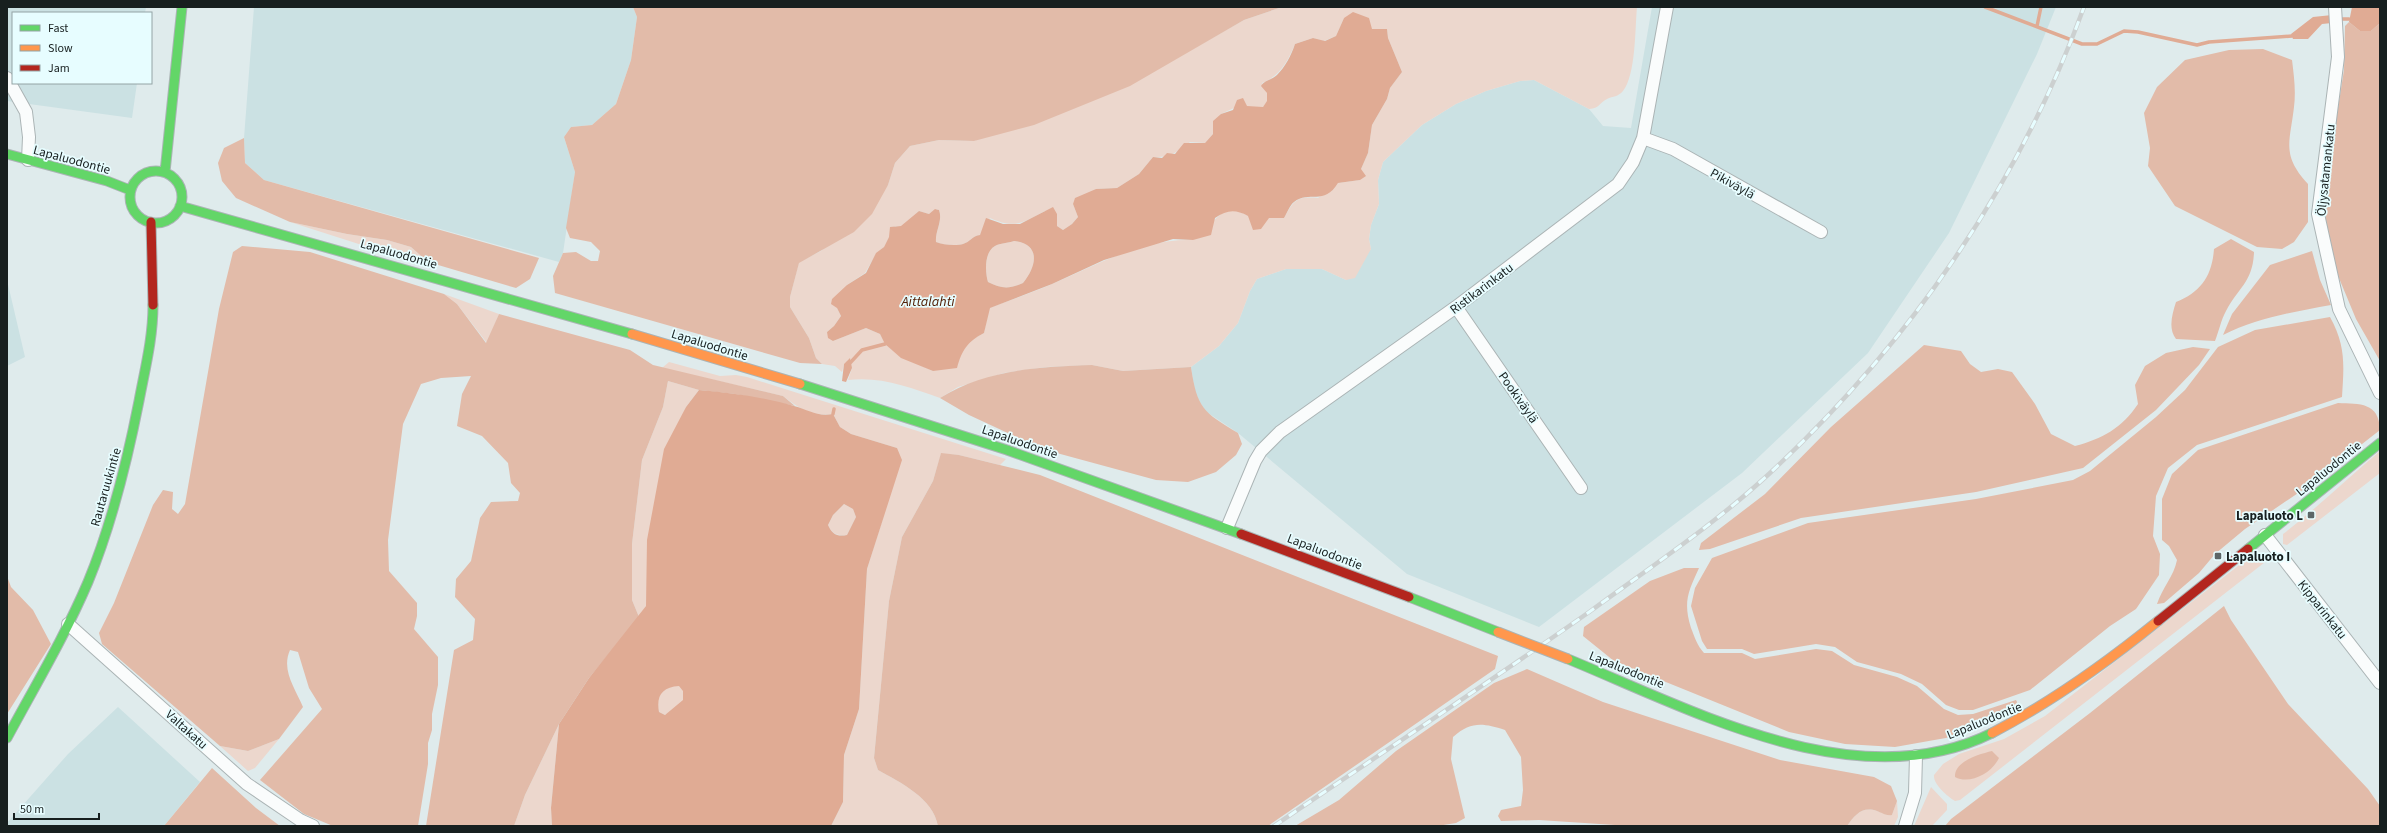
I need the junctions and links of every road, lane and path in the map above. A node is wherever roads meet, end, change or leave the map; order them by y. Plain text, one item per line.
1 (182, 7) edge
2 (1667, 7) edge
3 (2335, 7) edge
4 (7, 78) edge
5 (1642, 138) junction
6 (7, 154) edge
7 (28, 160) junction
8 (165, 172) junction
9 (130, 190) junction
10 (180, 206) junction
11 (151, 222) junction
12 (1821, 232) dead end
13 (1456, 307) junction
14 (2380, 393) edge
15 (2380, 443) edge
16 (1582, 488) dead end
17 (1227, 528) junction
18 (2265, 535) junction
19 (68, 624) junction
20 (2380, 683) edge
21 (7, 738) edge
22 (1916, 756) junction
23 (313, 826) edge
24 (1906, 826) edge

1 - 8 street
2 - 5 street, Ristikarinkatu
3 - 14 street, Öljysatamankatu
4 - 7 street
5 - 12 street, Pikiväylä
5 - 13 street, Ristikarinkatu
6 - 7 street, Lapaluodontie
7 - 9 street, Lapaluodontie
8 - 9 street
8 - 10 street
9 - 11 street
10 - 11 street
10 - 17 street, Lapaluodontie
11 - 19 street, Rautaruukintie
13 - 16 street, Pookiväylä
13 - 17 street, Ristikarinkatu
15 - 18 street, Lapaluodontie
17 - 22 street, Lapaluodontie, bridge
18 - 20 street, Kipparinkatu
18 - 22 street, Lapaluodontie
19 - 21 street, Rautaruukintie
19 - 23 street, Valtakatu
22 - 24 street

